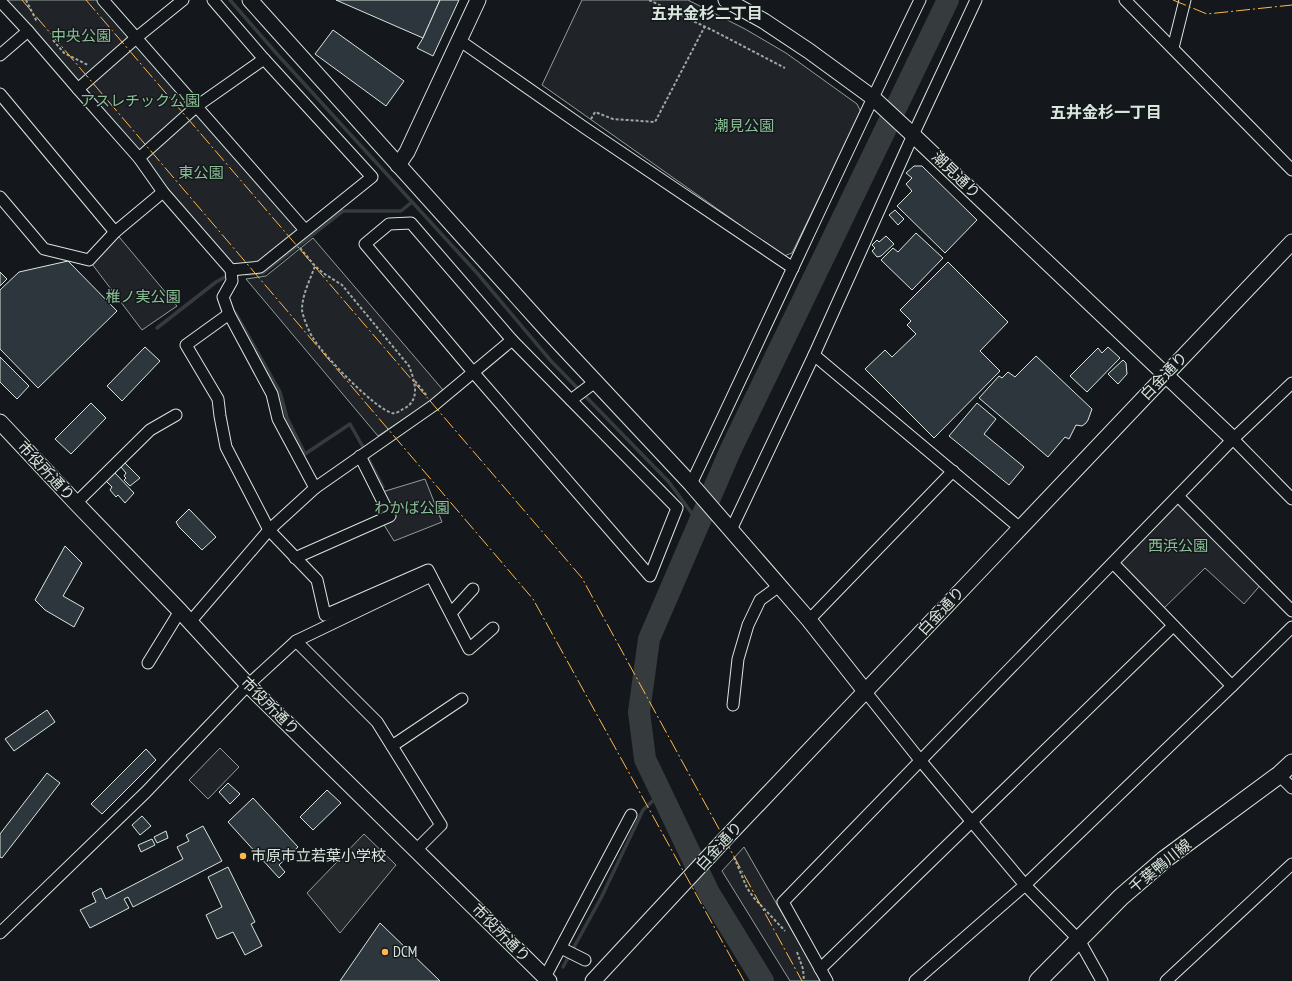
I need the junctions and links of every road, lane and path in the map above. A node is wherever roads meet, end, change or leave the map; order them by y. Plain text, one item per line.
1 (26, 0) edge
2 (103, 0) edge
3 (183, 0) edge
4 (213, 0) edge
5 (250, 0) edge
6 (478, 0) edge
7 (649, 0) edge
8 (726, 0) edge
9 (920, 0) edge
10 (976, 0) edge
11 (1125, 0) edge
12 (1185, 0) edge
13 (0, 1) edge
14 (37, 23) dead end
15 (705, 26) junction
16 (28, 31) junction
17 (51, 38) dead end
18 (136, 38) junction
19 (459, 40) junction
20 (1173, 48) junction
21 (0, 55) edge
22 (264, 59) junction
23 (785, 68) dead end
24 (97, 72) junction
25 (78, 89) junction
26 (0, 94) edge
27 (872, 98) junction
28 (197, 106) junction
29 (584, 128) junction
30 (913, 134) junction
31 (140, 158) junction
32 (398, 165) junction
33 (1292, 170) edge
34 (162, 192) junction
35 (0, 197) edge
36 (305, 230) junction
37 (116, 232) junction
38 (1292, 242) edge
39 (305, 254) dead end
40 (315, 266) junction
41 (793, 268) junction
42 (231, 270) junction
43 (229, 314) junction
44 (512, 340) junction
45 (814, 355) junction
46 (473, 372) junction
47 (1166, 374) junction
48 (414, 380) junction
49 (595, 382) junction
50 (1292, 384) edge
51 (571, 400) junction
52 (434, 405) junction
53 (176, 415) dead end
54 (0, 423) edge
55 (1233, 439) junction
56 (360, 456) junction
57 (953, 471) junction
58 (692, 484) junction
59 (315, 488) junction
60 (1178, 496) junction
61 (1292, 499) edge
62 (76, 502) junction
63 (1020, 528) junction
64 (269, 530) junction
65 (731, 530) junction
66 (295, 558) junction
67 (1113, 563) junction
68 (431, 576) junction
69 (779, 586) junction
70 (473, 589) dead end
71 (1292, 611) edge
72 (451, 613) junction
73 (185, 616) junction
74 (809, 620) junction
75 (1173, 626) junction
76 (1292, 626) edge
77 (493, 628) dead end
78 (296, 641) junction
79 (148, 663) dead end
80 (248, 685) junction
81 (1232, 686) junction
82 (865, 691) junction
83 (462, 700) dead end
84 (733, 705) dead end
85 (392, 746) junction
86 (920, 760) junction
87 (1292, 763) edge
88 (1278, 775) junction
89 (1292, 788) edge
90 (631, 815) dead end
91 (972, 822) junction
92 (416, 850) junction
93 (734, 857) dead end
94 (1292, 864) edge
95 (1025, 885) junction
96 (0, 933) edge
97 (787, 935) dead end
98 (1079, 940) junction
99 (561, 948) junction
100 (796, 949) dead end
101 (585, 960) dead end
102 (820, 969) junction
103 (547, 979) edge
104 (593, 981) edge
105 (804, 981) edge
106 (827, 981) edge
107 (915, 981) edge
108 (1038, 981) edge
109 (1102, 981) edge
110 (1166, 981) edge

1 - 14 path
2 - 18 street
3 - 18 street
4 - 22 street
5 - 32 street
6 - 19 street
7 - 15 path
8 - 27 street, 潮見通り
9 - 27 street
10 - 30 street
11 - 20 street
12 - 20 street
13 - 16 street
15 - 23 path
15 - 29 path
16 - 21 street
16 - 25 street
17 - 24 path
18 - 24 street
18 - 28 street
19 - 29 street
19 - 32 street
20 - 33 street
22 - 28 street
22 - 36 street
24 - 25 street
25 - 31 street
26 - 37 street
27 - 30 street, 潮見通り
27 - 41 street
28 - 31 street
28 - 36 street
29 - 41 street
30 - 45 street
30 - 47 street, 潮見通り
31 - 34 street
32 - 49 street
34 - 37 street
34 - 42 street
35 - 37 street
36 - 42 street
38 - 47 street, 白金通り
39 - 40 path
40 - 48 path
40 - 48 path
41 - 58 street
42 - 43 street
43 - 59 street
43 - 64 street
44 - 46 street
44 - 46 street
44 - 51 street
45 - 57 street
45 - 65 street
46 - 51 street
46 - 52 street
47 - 55 street, 潮見通り
47 - 63 street, 白金通り
48 - 52 path
49 - 51 street
49 - 58 street
50 - 55 street
52 - 56 street
53 - 62 street
54 - 62 street, 市役所通り
55 - 60 street
55 - 61 street
56 - 59 street
56 - 66 street
57 - 63 street
57 - 74 street
58 - 65 street
59 - 64 street
60 - 67 street
60 - 71 street
62 - 73 street, 市役所通り
63 - 82 street, 白金通り
64 - 66 street
64 - 73 street
65 - 69 street
66 - 68 street
67 - 75 street
67 - 86 street
68 - 72 street
68 - 78 street
69 - 74 street
69 - 84 street
70 - 72 street
72 - 77 street
73 - 79 street
73 - 80 street, 市役所通り
74 - 82 street
75 - 81 street
75 - 91 street
76 - 81 street
78 - 80 street
78 - 85 street
80 - 92 street, 市役所通り
80 - 96 street
81 - 95 street
82 - 86 street
82 - 104 street, 白金通り
83 - 85 street
85 - 92 street
86 - 91 street
86 - 102 street
87 - 88 main road, 千葉鴨川線
88 - 89 street
88 - 98 main road, 千葉鴨川線
90 - 99 street
91 - 95 street
91 - 102 street
92 - 103 street, 市役所通り
93 - 97 path
94 - 110 street
95 - 98 street
95 - 107 street
98 - 108 main road, 千葉鴨川線
98 - 109 street
99 - 101 street
99 - 103 street
100 - 105 path
102 - 106 street

